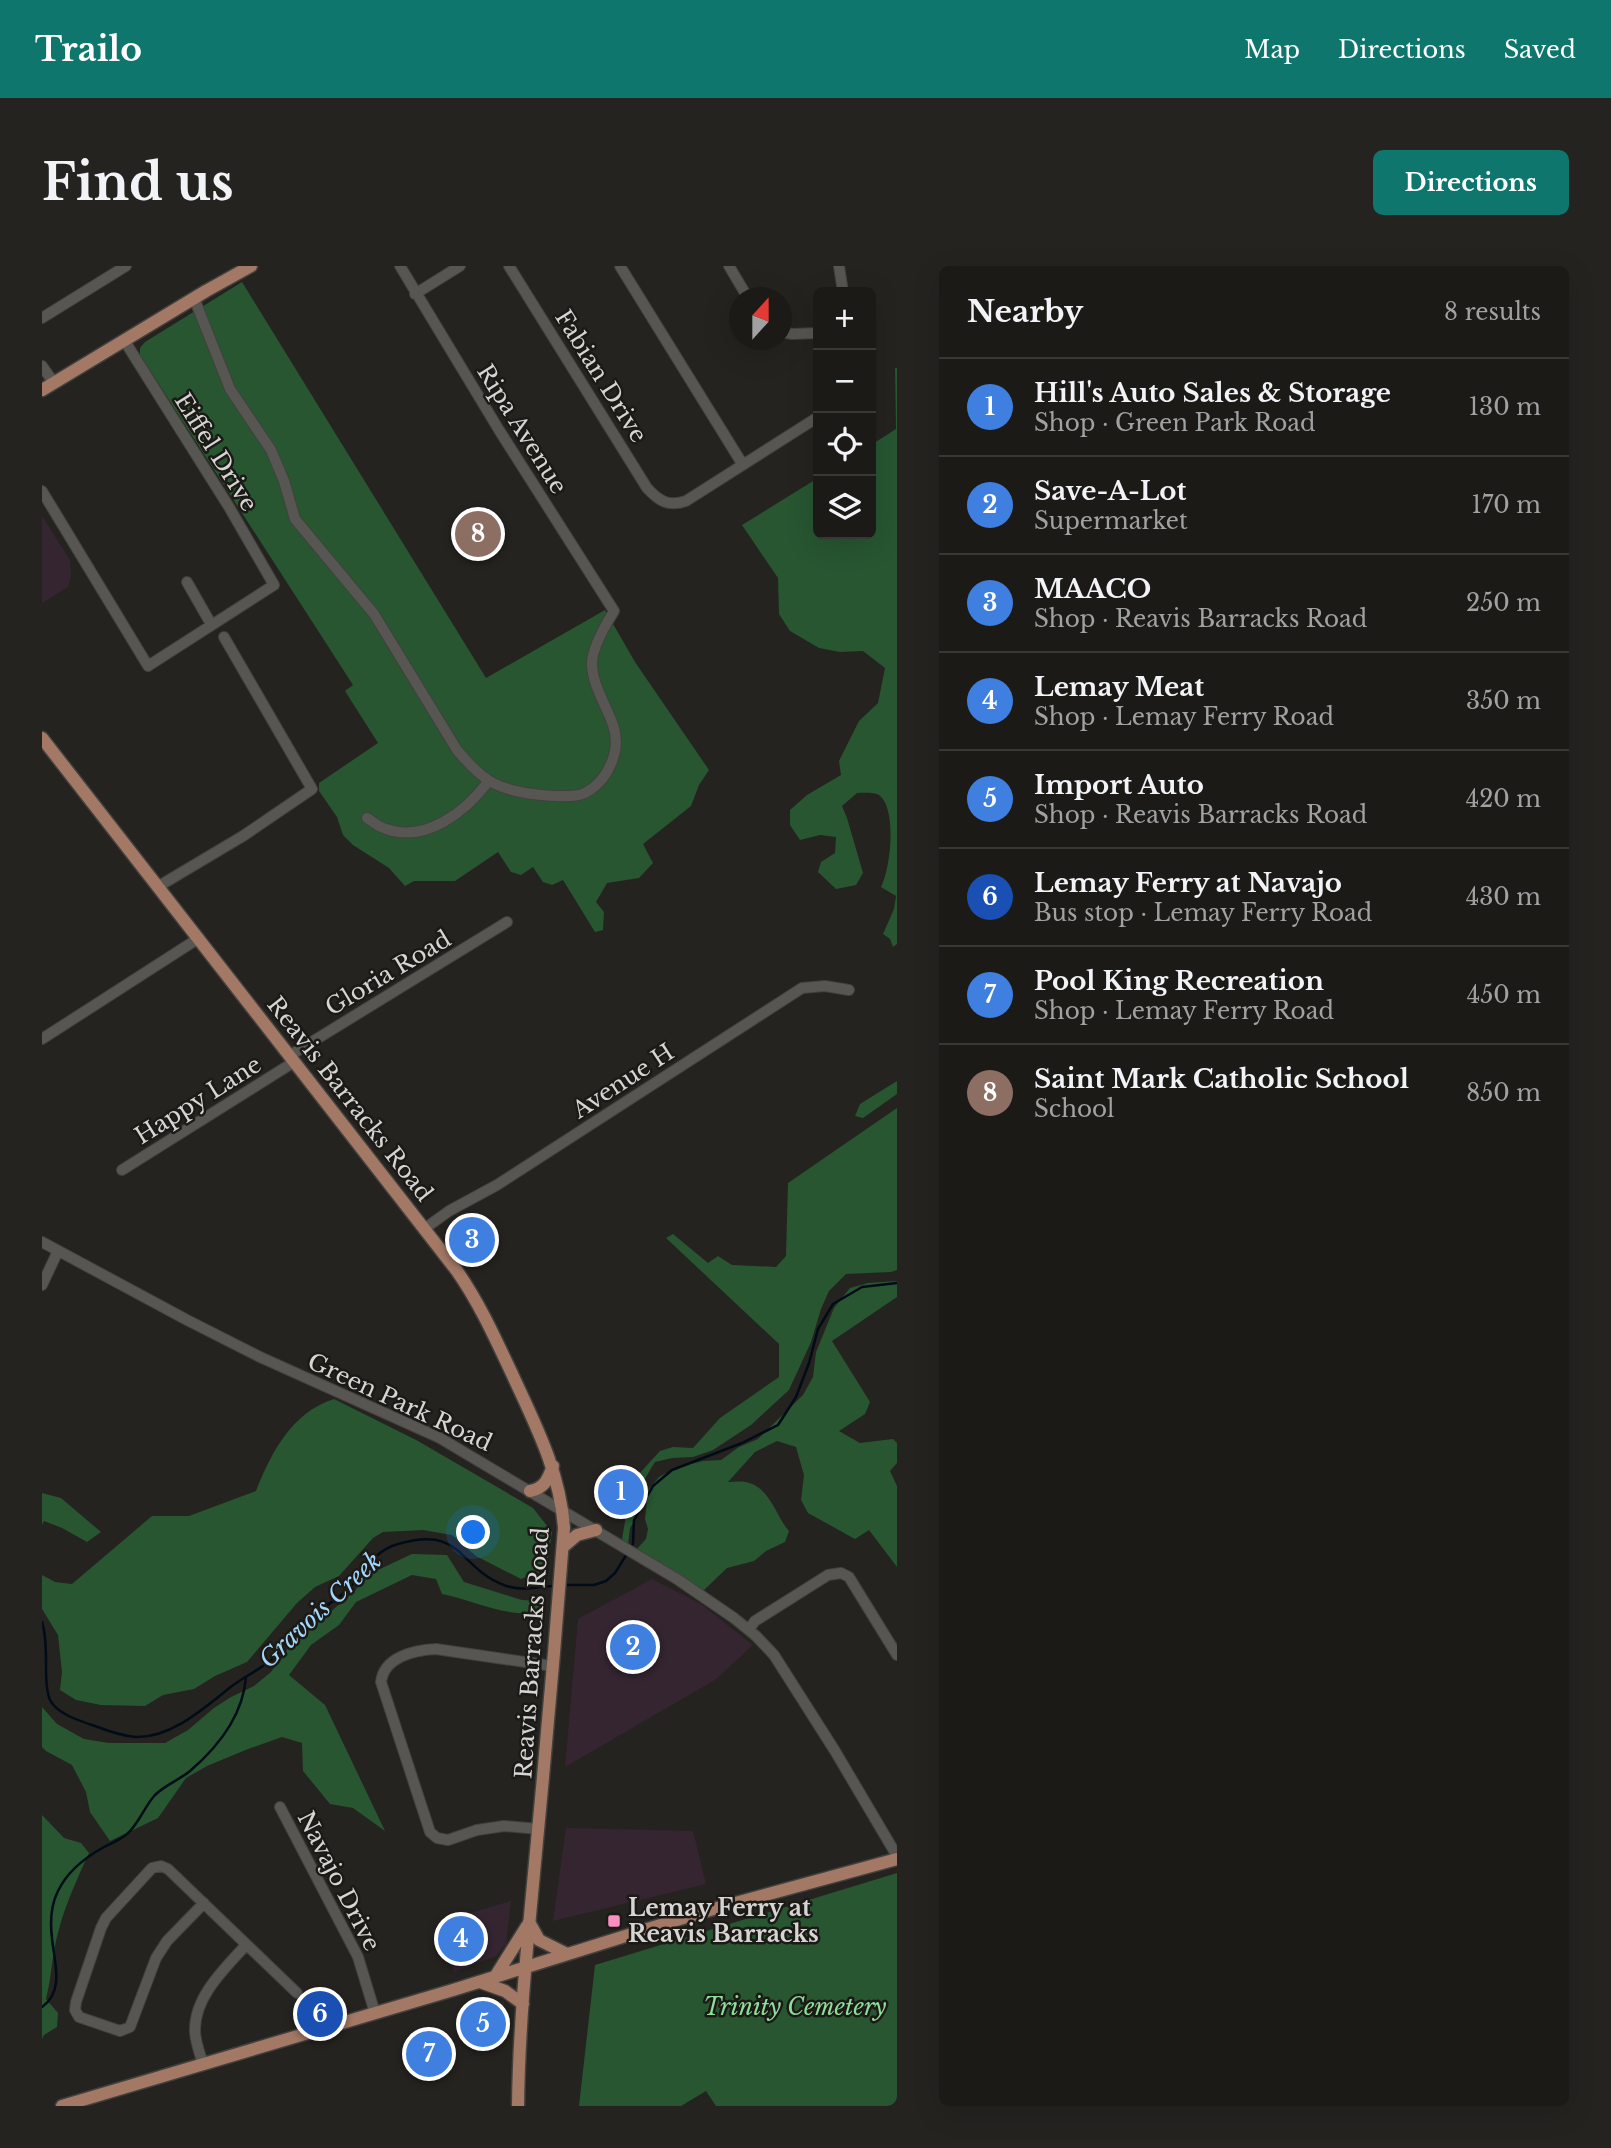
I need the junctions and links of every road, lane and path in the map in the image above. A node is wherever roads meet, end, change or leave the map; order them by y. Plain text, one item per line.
1 (126, 266) edge
2 (400, 266) edge
3 (460, 266) edge
4 (509, 266) edge
5 (620, 266) edge
6 (729, 266) edge
7 (839, 266) edge
8 (244, 268) edge
9 (741, 287) edge
10 (842, 287) edge
11 (415, 294) junction
12 (194, 298) junction
13 (42, 318) edge
14 (813, 333) edge
15 (792, 334) edge
16 (124, 340) junction
17 (42, 366) edge
18 (48, 386) edge
19 (813, 420) edge
20 (743, 465) junction
21 (42, 491) edge
22 (187, 582) dead end
23 (211, 624) junction
24 (224, 638) dead end
25 (42, 738) edge
26 (488, 782) junction
27 (367, 818) dead end
28 (159, 886) junction
29 (508, 922) dead end
30 (200, 938) junction
31 (849, 990) dead end
32 (42, 1039) edge
33 (292, 1059) junction
34 (122, 1170) dead end
35 (424, 1228) junction
36 (42, 1242) edge
37 (58, 1251) junction
38 (42, 1285) edge
39 (553, 1466) junction
40 (530, 1491) junction
41 (563, 1511) junction
42 (596, 1531) junction
43 (562, 1549) junction
44 (749, 1629) junction
45 (897, 1655) edge
46 (552, 1666) junction
47 (280, 1807) dead end
48 (538, 1829) junction
49 (897, 1857) edge
50 (204, 1903) junction
51 (528, 1922) junction
52 (246, 1945) junction
53 (567, 1954) junction
54 (525, 1968) junction
55 (495, 1977) junction
56 (480, 1982) junction
57 (297, 1993) dead end
58 (523, 2004) junction
59 (375, 2013) junction
60 (202, 2064) junction
61 (95, 2101) edge
62 (62, 2106) edge
63 (518, 2106) edge

1 - 13 street
2 - 11 street, Ripa Avenue
3 - 11 street
4 - 20 street, Fabian Drive
5 - 20 street
6 - 9 street
7 - 10 street
8 - 12 main road
11 - 26 street, Ripa Avenue
12 - 16 main road
12 - 26 street
14 - 15 street
16 - 18 main road
16 - 23 street, Eiffel Drive
17 - 18 street
19 - 20 street
21 - 23 street
22 - 23 street
24 - 28 street
25 - 28 main road, Reavis Barracks Road
26 - 27 street
28 - 30 main road, Reavis Barracks Road
29 - 33 street, Gloria Road
30 - 32 street
30 - 33 main road, Reavis Barracks Road
31 - 35 street, Avenue H
33 - 34 street, Happy Lane
33 - 35 main road, Reavis Barracks Road
35 - 39 main road, Reavis Barracks Road
36 - 37 street, Green Park Road
37 - 38 street
37 - 40 street, Green Park Road
39 - 40 main road
39 - 41 main road, Reavis Barracks Road
40 - 41 street, Green Park Road
41 - 42 street, Green Park Road
41 - 43 main road, Reavis Barracks Road
42 - 43 main road
42 - 44 street, Green Park Road
43 - 46 main road, Reavis Barracks Road
44 - 45 street
44 - 49 street, Green Park Road
46 - 48 main road, Reavis Barracks Road
46 - 48 street
47 - 59 street, Navajo Drive
48 - 51 main road, Reavis Barracks Road
49 - 53 main road
50 - 50 street
50 - 52 street
51 - 53 main road
51 - 54 main road, Reavis Barracks Road
51 - 55 main road
52 - 57 street
52 - 60 street
53 - 54 main road
54 - 55 main road
54 - 58 main road, Reavis Barracks Road
55 - 56 main road
56 - 58 main road
56 - 59 main road
58 - 63 main road, Reavis Barracks Road
59 - 60 main road
60 - 61 main road
61 - 62 main road

